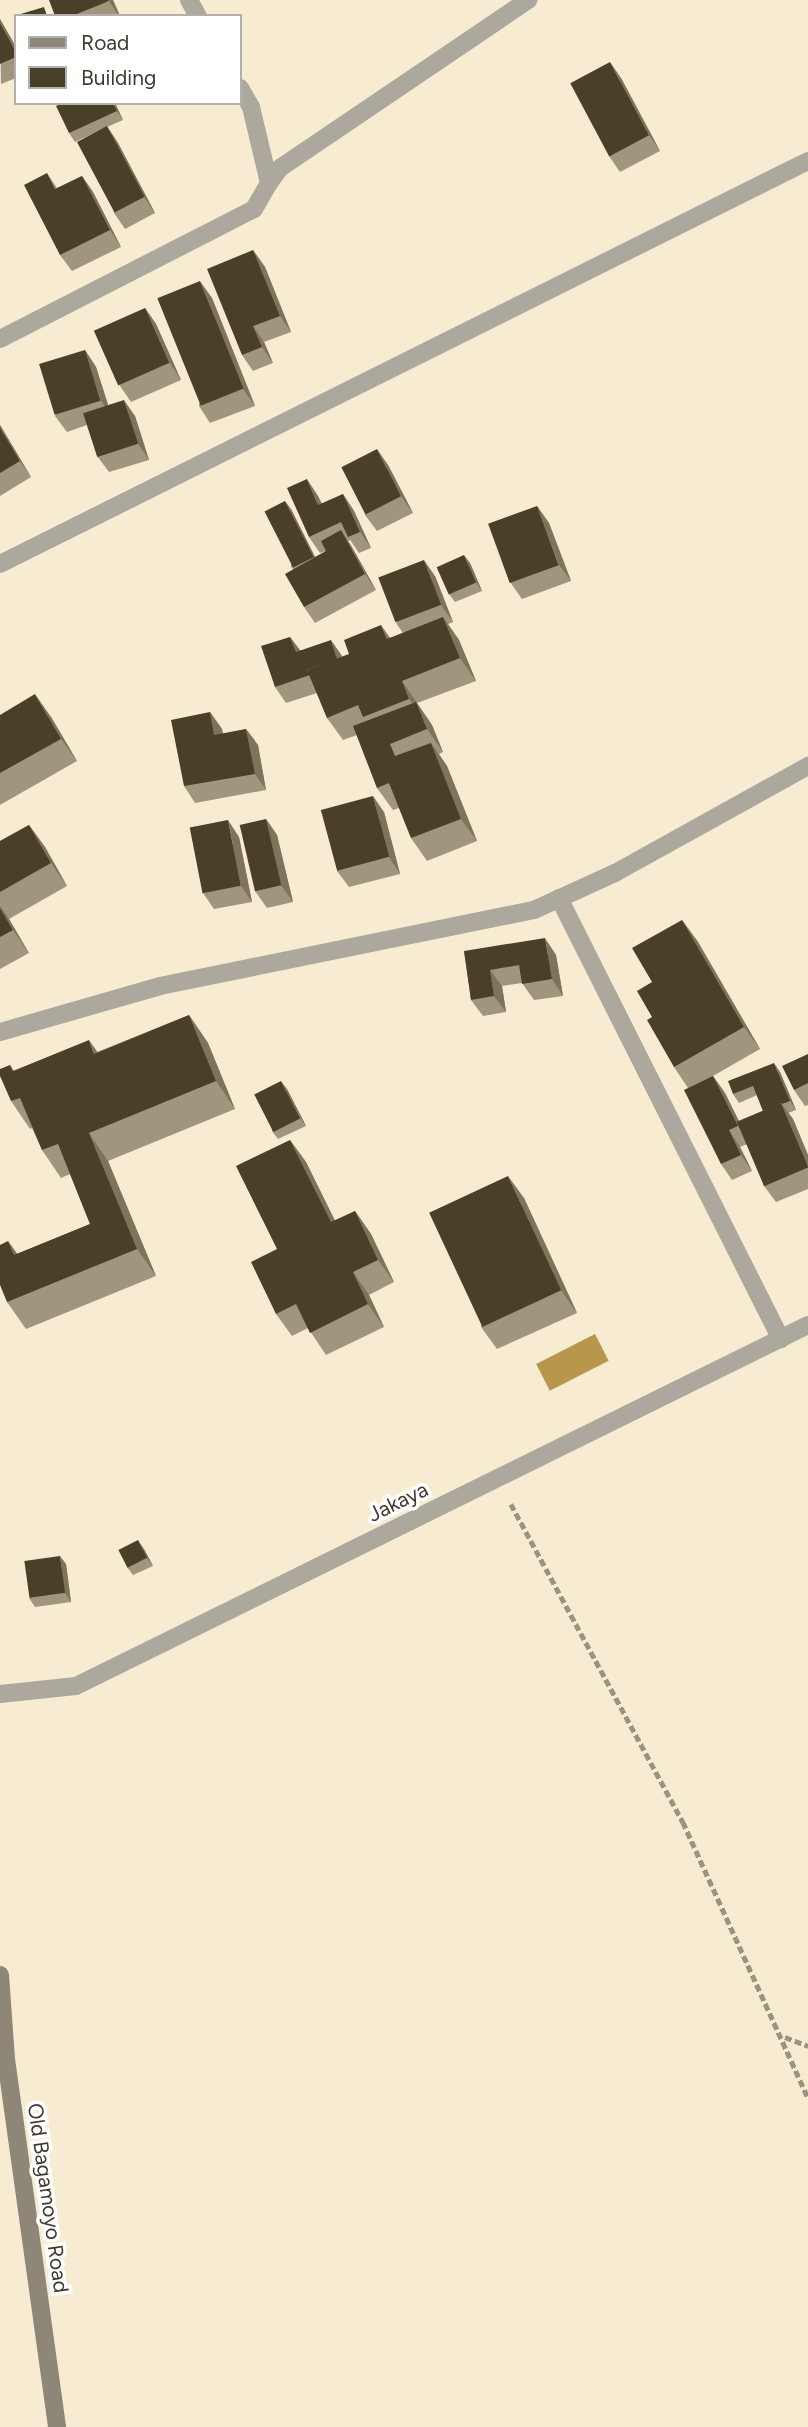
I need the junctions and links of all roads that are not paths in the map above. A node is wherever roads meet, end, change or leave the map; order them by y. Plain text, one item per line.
1 (528, 0) edge
2 (242, 91) edge
3 (808, 162) edge
4 (268, 183) junction
5 (0, 339) edge
6 (0, 564) edge
7 (808, 766) edge
8 (559, 898) junction
9 (0, 1032) edge
10 (808, 1325) edge
11 (780, 1339) junction
12 (0, 1695) edge
13 (0, 1975) edge
14 (57, 2427) edge

1 - 4 street
2 - 4 street
3 - 6 street
4 - 5 street
7 - 8 street
8 - 9 street
8 - 11 street
10 - 11 street, Jakaya
11 - 12 street, Jakaya
13 - 14 street, Old Bagamoyo Road

